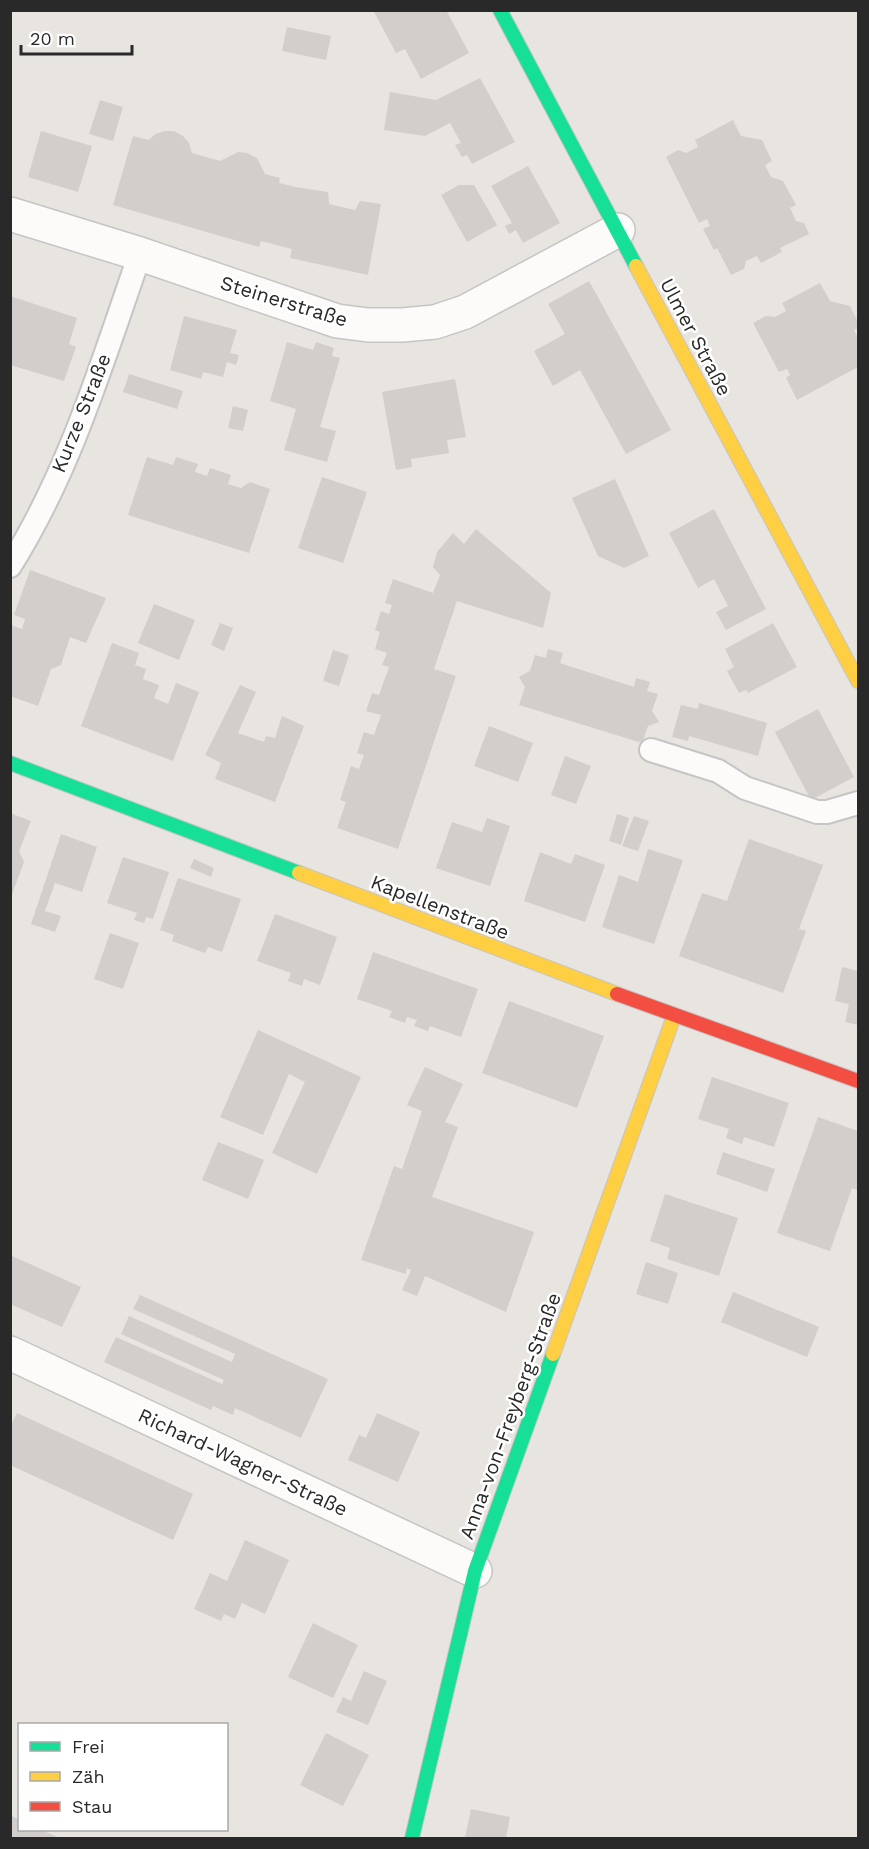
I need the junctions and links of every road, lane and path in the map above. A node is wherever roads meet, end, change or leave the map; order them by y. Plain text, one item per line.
1 (500, 10) edge
2 (10, 214) edge
3 (618, 230) junction
4 (140, 254) junction
5 (10, 566) edge
6 (858, 681) edge
7 (651, 750) dead end
8 (10, 763) edge
9 (858, 802) edge
10 (674, 1016) junction
11 (858, 1081) edge
12 (10, 1353) edge
13 (475, 1571) junction
14 (412, 1839) edge

1 - 3 street, Ulmer Straße
2 - 4 street, Steinerstraße
3 - 4 street, Steinerstraße
3 - 6 street, Ulmer Straße
4 - 5 lane, Kurze Straße
7 - 9 lane
8 - 10 street, Kapellenstraße
10 - 11 street, Kapellenstraße
10 - 13 street, Anna-von-Freyberg-Straße
12 - 13 street, Richard-Wagner-Straße
13 - 14 street, Anna-von-Freyberg-Straße

